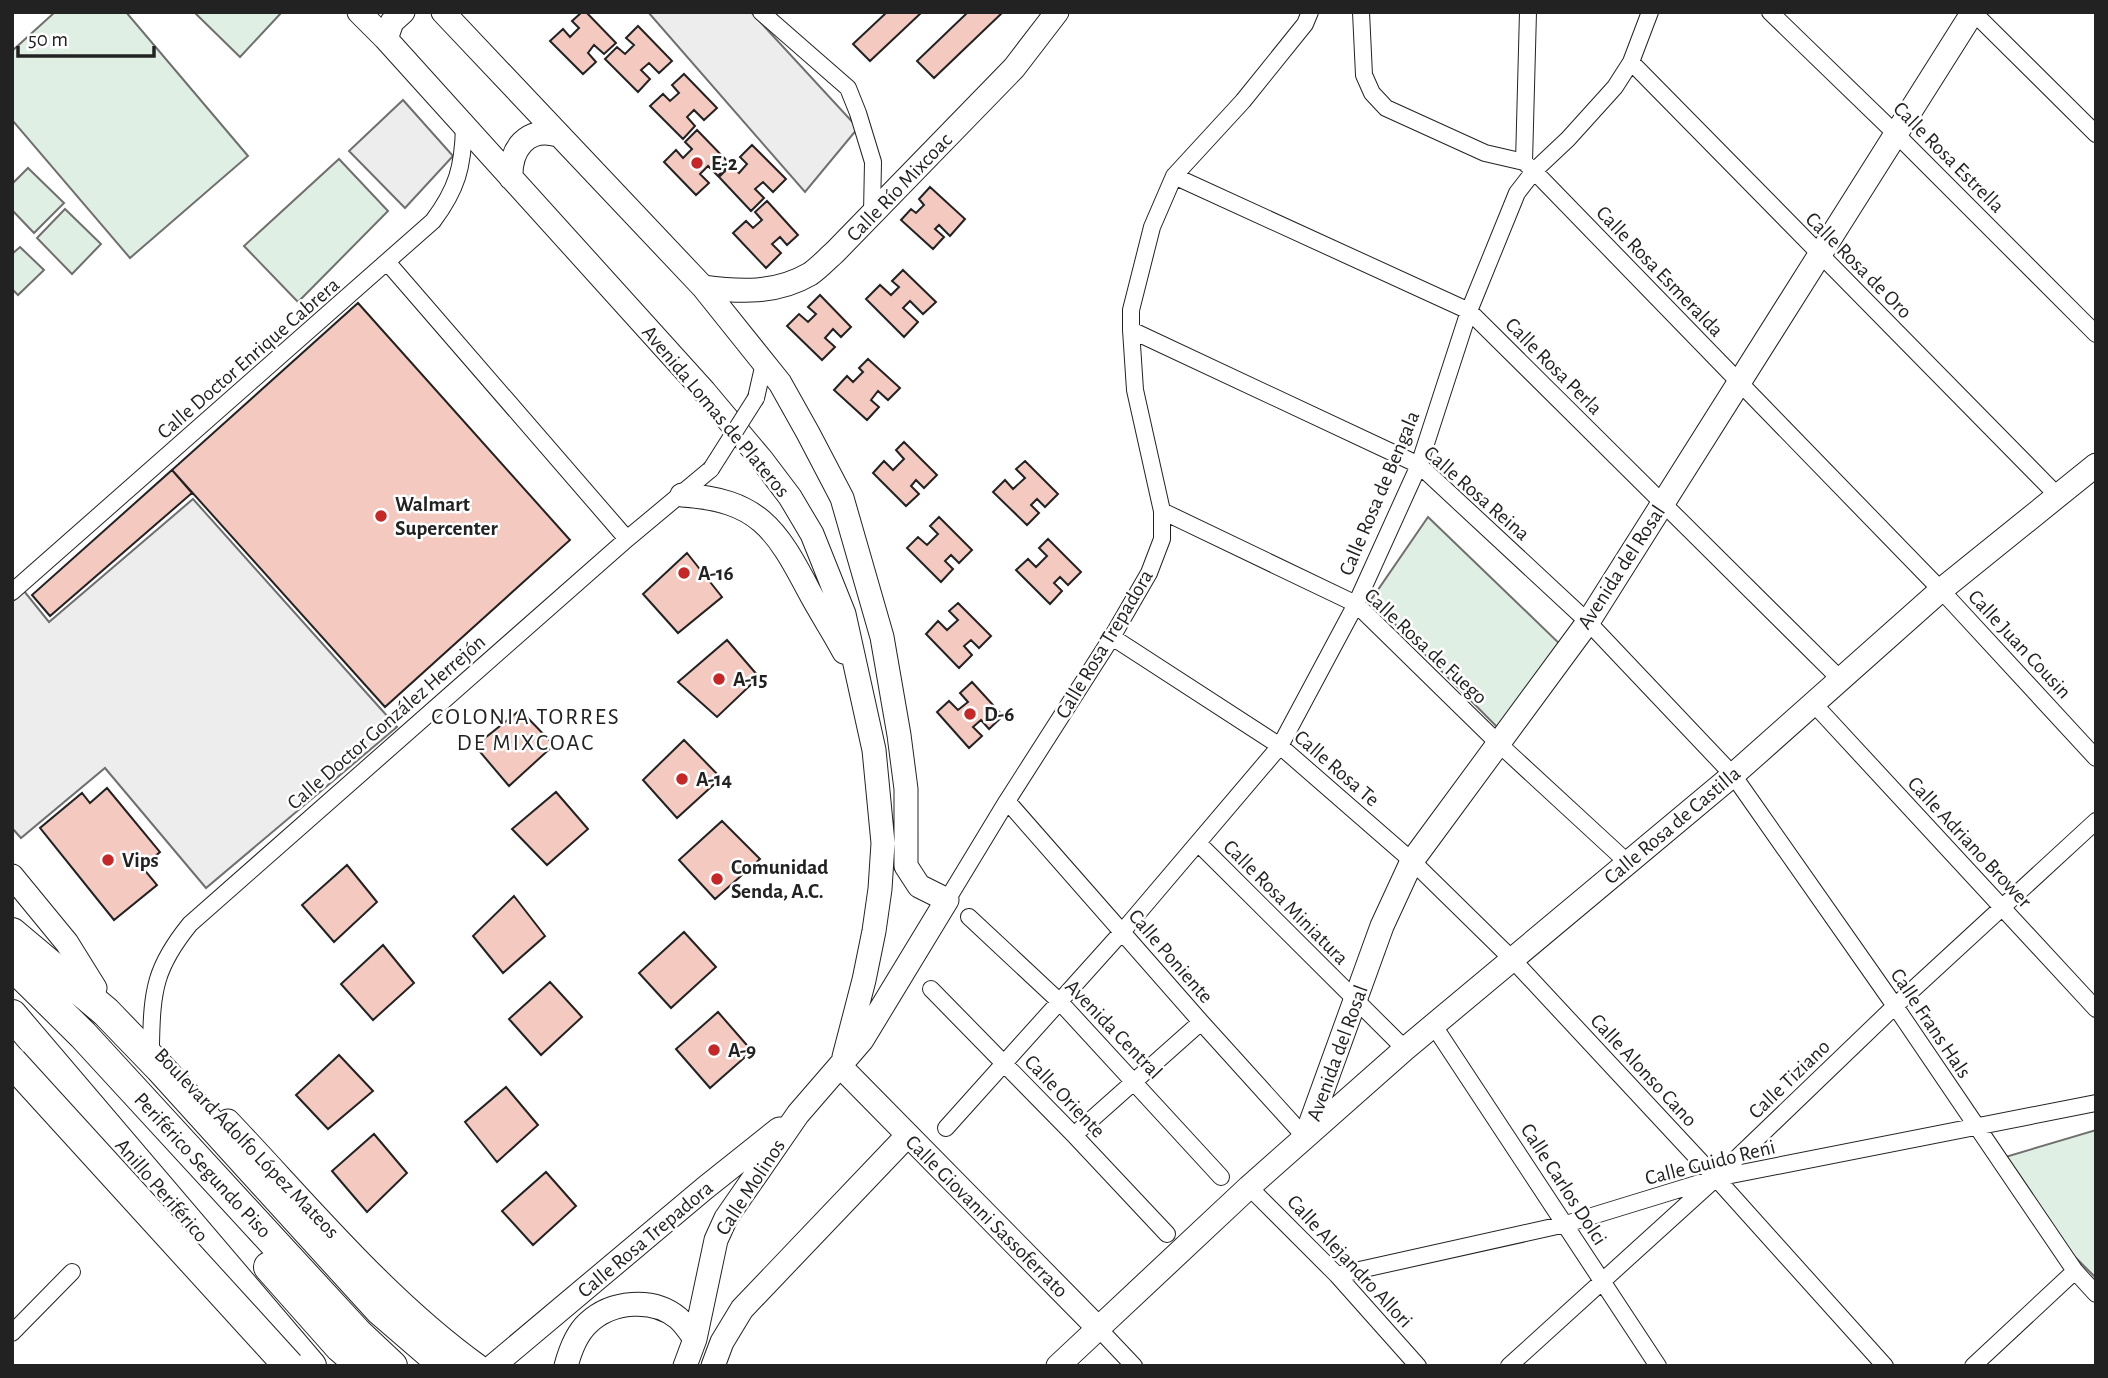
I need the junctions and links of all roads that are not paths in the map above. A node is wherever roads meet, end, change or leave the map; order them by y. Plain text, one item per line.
1 (359, 12) edge
2 (403, 12) edge
3 (443, 12) edge
4 (761, 12) edge
5 (1057, 12) edge
6 (1311, 12) edge
7 (1361, 12) edge
8 (1528, 12) edge
9 (1650, 12) edge
10 (1770, 12) edge
11 (1973, 12) edge
12 (386, 39) junction
13 (1631, 62) junction
14 (464, 127) junction
15 (1896, 134) junction
16 (2096, 134) edge
17 (558, 135) junction
18 (1529, 167) junction
19 (1174, 176) junction
20 (511, 178) junction
21 (872, 213) junction
22 (1818, 255) junction
23 (388, 263) junction
24 (703, 287) junction
25 (1469, 312) junction
26 (1131, 330) junction
27 (2096, 334) edge
28 (764, 363) junction
29 (1739, 383) junction
30 (1419, 465) junction
31 (2096, 465) edge
32 (682, 495) junction
33 (2057, 496) junction
34 (1662, 503) junction
35 (1162, 511) junction
36 (627, 539) junction
37 (1941, 590) junction
38 (12, 592) edge
39 (1356, 604) junction
40 (1588, 622) junction
41 (1112, 637) junction
42 (1839, 678) junction
43 (858, 679) junction
44 (1813, 703) junction
45 (1500, 744) junction
46 (1280, 746) junction
47 (2096, 758) edge
48 (1733, 775) junction
49 (1007, 801) junction
50 (2096, 821) edge
51 (1198, 843) junction
52 (1412, 861) junction
53 (1628, 862) junction
54 (12, 876) edge
55 (947, 900) junction
56 (2003, 909) junction
57 (970, 918) dead end
58 (12, 923) edge
59 (1122, 932) junction
60 (12, 933) edge
61 (1513, 960) junction
62 (12, 965) edge
63 (12, 983) edge
64 (95, 988) junction
65 (931, 989) dead end
66 (1357, 1001) junction
67 (1060, 1002) junction
68 (1895, 1006) junction
69 (2096, 1010) edge
70 (15, 1019) edge
71 (1201, 1023) junction
72 (1434, 1026) junction
73 (1405, 1049) junction
74 (156, 1056) junction
75 (1004, 1064) junction
76 (841, 1067) junction
77 (15, 1075) edge
78 (1135, 1081) junction
79 (2096, 1103) edge
80 (798, 1114) junction
81 (1975, 1126) junction
82 (946, 1128) dead end
83 (1074, 1135) junction
84 (908, 1136) junction
85 (1305, 1137) junction
86 (1221, 1177) dead end
87 (1716, 1178) junction
88 (1250, 1187) junction
89 (1566, 1224) junction
90 (1167, 1234) dead end
91 (158, 1238) junction
92 (217, 1254) junction
93 (2075, 1271) junction
94 (72, 1272) dead end
95 (1337, 1275) junction
96 (1601, 1281) junction
97 (2096, 1294) edge
98 (1098, 1328) junction
99 (12, 1333) edge
100 (695, 1339) junction
101 (275, 1366) edge
102 (289, 1366) edge
103 (311, 1366) edge
104 (362, 1366) edge
105 (393, 1366) edge
106 (447, 1366) edge
107 (478, 1366) edge
108 (493, 1366) edge
109 (566, 1366) edge
110 (685, 1366) edge
111 (713, 1366) edge
112 (1058, 1366) edge
113 (1134, 1366) edge
114 (1418, 1366) edge
115 (1509, 1366) edge
116 (1658, 1366) edge
117 (1885, 1366) edge
118 (1973, 1366) edge

1 - 12 main road, Avenida Lomas de Plateros
2 - 12 main road
3 - 17 main road
4 - 21 street
5 - 21 main road, Calle Río Mixcoac
6 - 19 street, Calle Rosa Trepadora
7 - 18 street
8 - 18 street
9 - 13 street, Calle Rosa de Bengala
10 - 15 street, Calle Rosa Estrella
11 - 15 main road, Avenida del Rosal
11 - 16 street
12 - 14 main road, Avenida Lomas de Plateros
13 - 18 street, Calle Rosa de Bengala
13 - 22 street, Calle Rosa de Oro
14 - 20 main road, Avenida Lomas de Plateros
14 - 23 street, Calle Doctor Enrique Cabrera
15 - 22 main road, Avenida del Rosal
15 - 27 street, Calle Rosa Estrella
17 - 20 main road
17 - 24 main road
18 - 25 street, Calle Rosa de Bengala
18 - 29 street, Calle Rosa Esmeralda
19 - 25 street, Calle Rosa Perla
19 - 26 street, Calle Rosa Trepadora
20 - 43 main road, Avenida Lomas de Plateros
21 - 24 main road, Calle Río Mixcoac
22 - 29 main road, Avenida del Rosal
22 - 33 street, Calle Rosa de Oro
23 - 36 street
23 - 38 street, Calle Doctor Enrique Cabrera
24 - 28 main road
25 - 30 street, Calle Rosa de Bengala
25 - 34 street, Calle Rosa Perla
26 - 30 street, Calle Rosa Reina
26 - 35 street, Calle Rosa Trepadora
28 - 32 street, Calle Doctor González Herrejón, bridge
28 - 55 main road
29 - 34 main road, Avenida del Rosal
29 - 37 street, Calle Rosa Esmeralda
30 - 39 street, Calle Rosa de Bengala
30 - 40 street, Calle Rosa Reina
31 - 33 main road, Calle Rosa de Castilla
32 - 36 street, Calle Doctor González Herrejón
32 - 43 main road
33 - 37 main road, Calle Rosa de Castilla
34 - 40 main road, Avenida del Rosal
34 - 42 street, Calle Rosa Perla
35 - 39 street, Calle Rosa de Fuego
35 - 41 street, Calle Rosa Trepadora
36 - 74 street, Calle Doctor González Herrejón
37 - 42 main road, Calle Rosa de Castilla
37 - 47 street, Calle Juan Cousin
39 - 45 street, Calle Rosa de Fuego
39 - 46 street, Calle Rosa de Bengala
40 - 45 main road, Avenida del Rosal
40 - 48 street, Calle Rosa Reina
41 - 46 street, Calle Rosa Te
41 - 49 street, Calle Rosa Trepadora
42 - 44 main road, Calle Rosa de Castilla
43 - 76 main road, Avenida Lomas de Plateros
44 - 48 main road, Calle Rosa de Castilla
44 - 56 street, Calle Adriano Brower
45 - 52 main road, Avenida del Rosal
45 - 53 street, Calle Rosa de Fuego
46 - 51 street, Calle Rosa de Bengala
46 - 52 street, Calle Rosa Te
48 - 53 main road, Calle Rosa de Castilla
48 - 68 street, Calle Frans Hals
49 - 55 street, Calle Rosa Trepadora
49 - 59 street, Calle Poniente
50 - 56 street, Calle Tiziano
51 - 59 street, Calle Rosa de Bengala
51 - 66 street, Calle Rosa Miniatura
52 - 61 street, Calle Rosa Te
52 - 66 main road, Avenida del Rosal
53 - 61 main road, Calle Rosa de Castilla
54 - 64 main road
55 - 76 main road, Calle Rosa Trepadora
56 - 68 street, Calle Tiziano
56 - 69 street, Calle Adriano Brower
57 - 67 street, Avenida Central
58 - 64 main road, Boulevard Adolfo López Mateos
59 - 67 street
59 - 71 street, Calle Poniente
60 - 74 highway
61 - 72 main road, Calle Rosa de Castilla
61 - 87 street, Calle Alonso Cano
62 - 105 highway, Periférico Segundo Piso
63 - 104 highway, Anillo Periférico
64 - 74 main road, Boulevard Adolfo López Mateos
65 - 75 street, Calle Oriente
66 - 73 street, Calle Rosa Miniatura
66 - 85 main road, Avenida del Rosal
67 - 75 street
67 - 78 street, Avenida Central
68 - 81 street, Calle Frans Hals
68 - 87 street, Calle Tiziano
70 - 77 highway
70 - 92 highway, Anillo Periférico
71 - 78 street
71 - 85 street, Calle Poniente
72 - 73 main road, Calle Rosa de Castilla
72 - 89 street, Calle Carlos Dolci
73 - 85 main road, Calle Rosa de Castilla
74 - 106 highway
74 - 107 main road, Boulevard Adolfo López Mateos
75 - 82 street
75 - 83 street, Calle Oriente
76 - 80 main road, Calle Molinos
76 - 84 main road, Calle Giovanni Sassoferrato
77 - 91 main road
77 - 102 highway, bridge
78 - 83 street
78 - 86 street, Avenida Central
79 - 81 street, Calle Guido Reni
80 - 100 main road, Calle Molinos
80 - 108 main road, Calle Rosa Trepadora
81 - 87 street, Calle Guido Reni
81 - 93 street, Calle Frans Hals
83 - 90 street, Calle Oriente
84 - 98 main road, Calle Giovanni Sassoferrato
84 - 111 main road
85 - 88 main road, Calle Rosa de Castilla
87 - 89 street, Calle Guido Reni
87 - 96 street, Calle Tiziano
87 - 117 street, Calle Alonso Cano
88 - 95 street, Calle Alejandro Allori
88 - 98 main road, Calle Rosa de Castilla
89 - 95 street, Calle Guido Reni
89 - 96 street, Calle Carlos Dolci
91 - 92 highway
91 - 101 main road
92 - 103 highway, Anillo Periférico
93 - 97 street, Calle Frans Hals
93 - 118 street
94 - 99 street
95 - 114 street, Calle Alejandro Allori
96 - 115 street, Calle Tiziano
96 - 116 street, Calle Carlos Dolci
98 - 112 main road, Calle Rosa de Castilla
98 - 113 street, Calle Giovanni Sassoferrato
100 - 109 main road
100 - 110 main road, Calle Molinos

